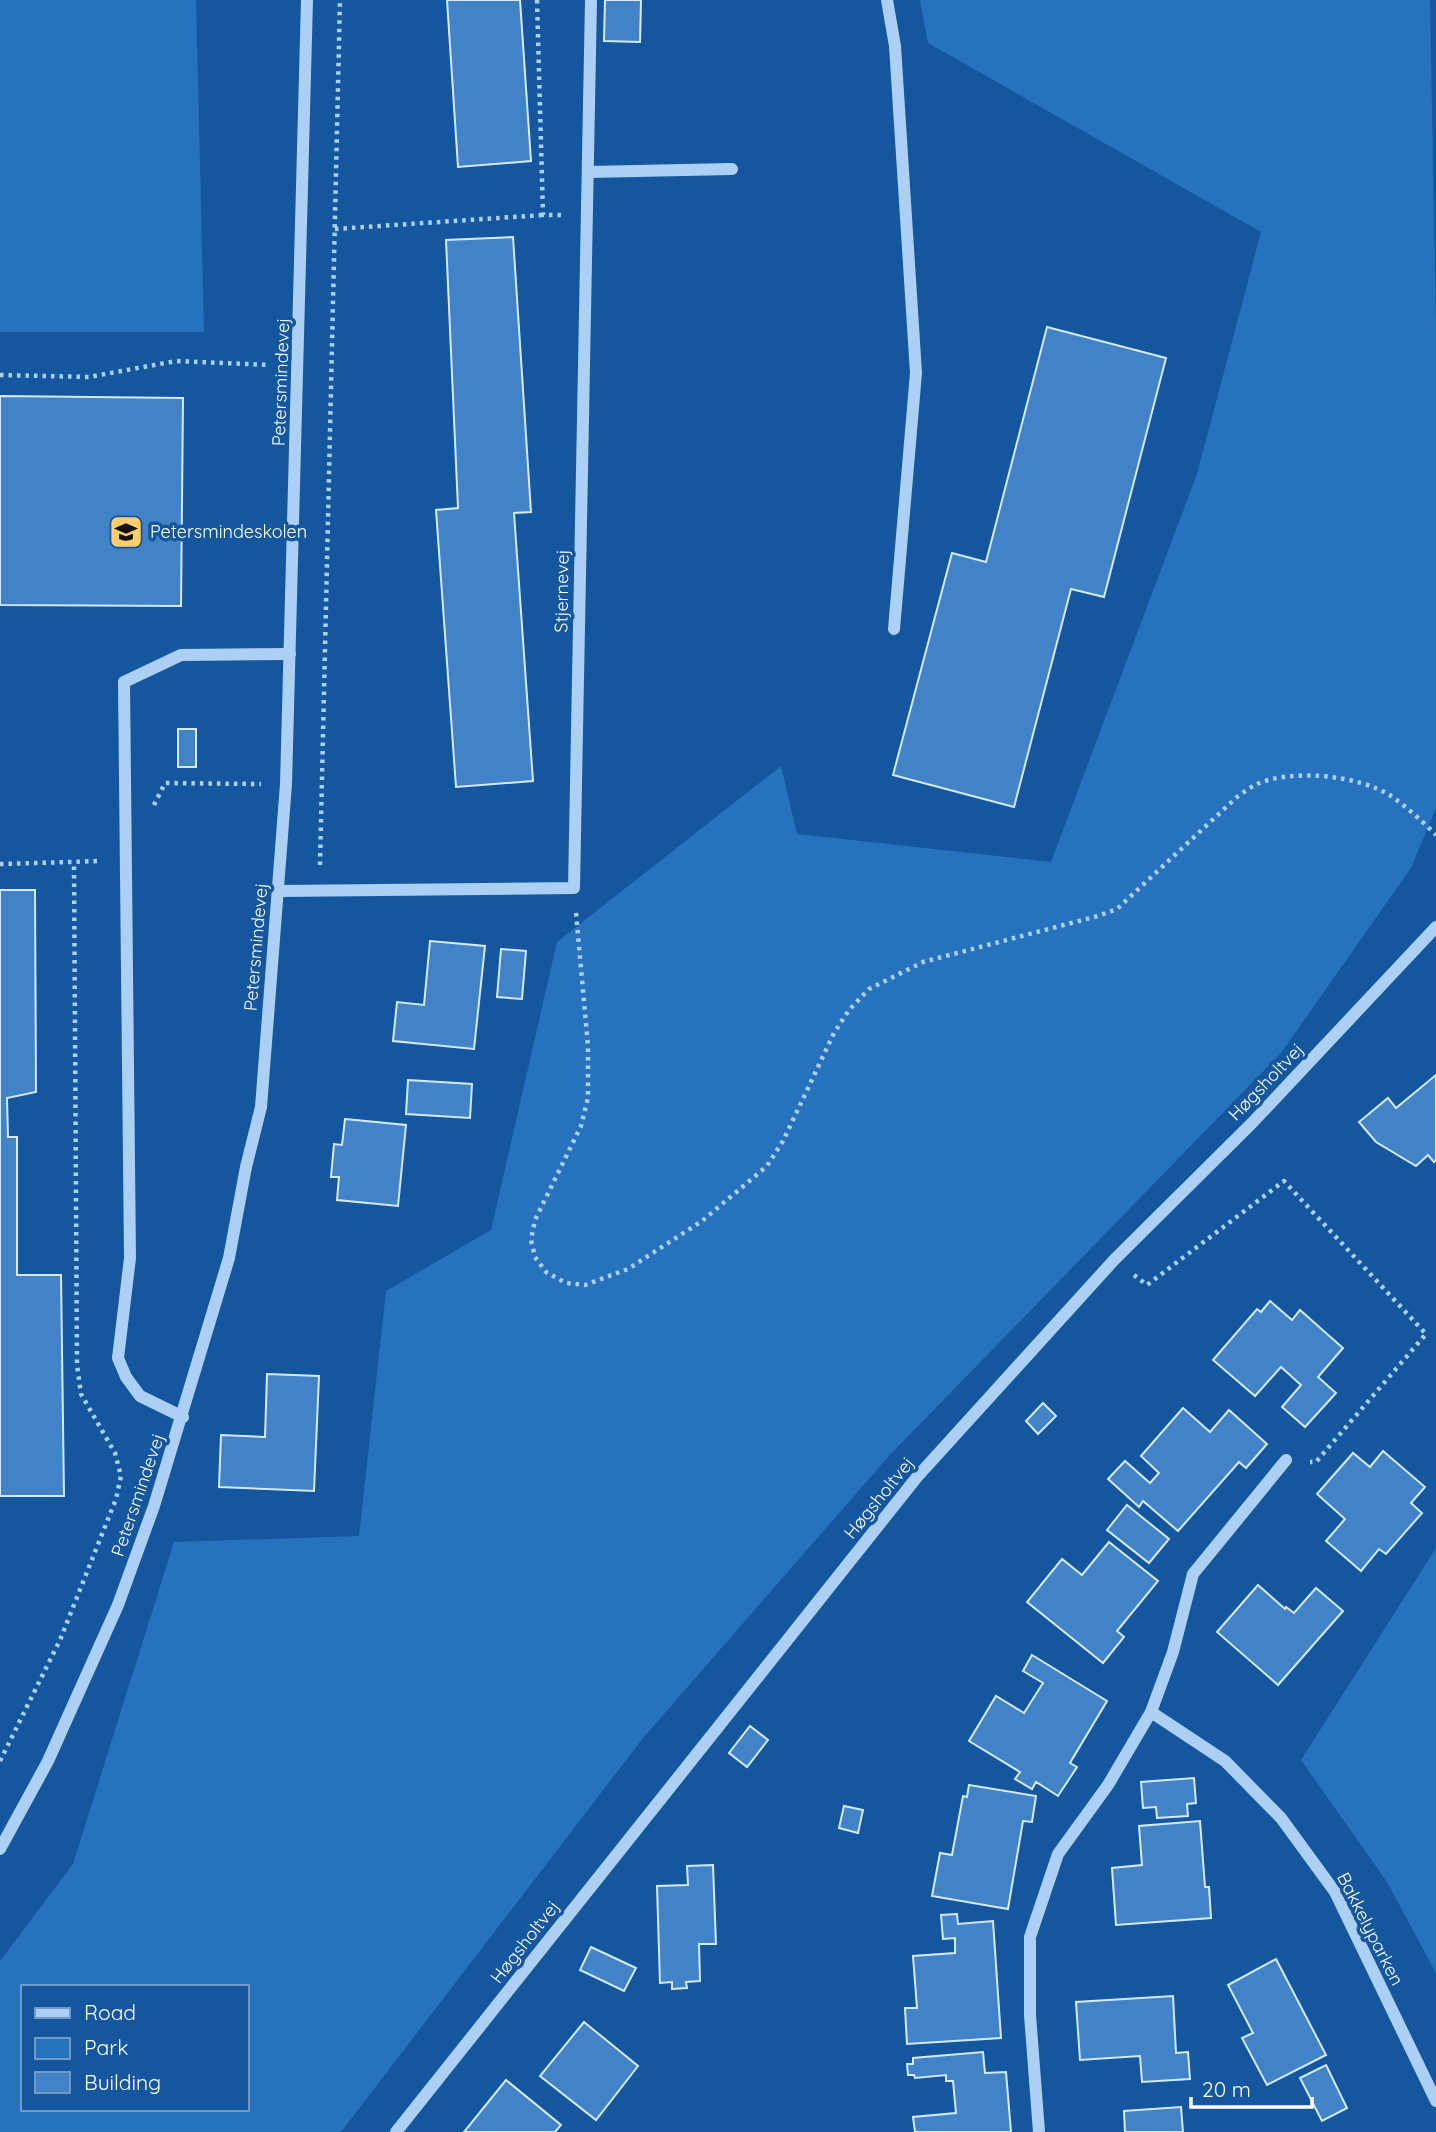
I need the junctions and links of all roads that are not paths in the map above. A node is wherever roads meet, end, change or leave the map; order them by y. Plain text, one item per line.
1 (307, 0) edge
2 (591, 0) edge
3 (887, 0) edge
4 (732, 169) dead end
5 (588, 172) junction
6 (894, 629) dead end
7 (290, 654) junction
8 (278, 891) junction
9 (1436, 927) edge
10 (183, 1417) junction
11 (1286, 1460) road end
12 (1152, 1712) junction
13 (0, 1849) edge
14 (1436, 2101) edge
15 (396, 2132) edge
16 (1039, 2132) edge

1 - 7 street, Petersmindevej
2 - 5 street, Stjernevej
3 - 6 street
4 - 5 street
5 - 8 street, Stjernevej
7 - 8 street, Petersmindevej
7 - 10 street
8 - 10 street, Petersmindevej
9 - 15 street, Høgsholtvej
10 - 13 street, Petersmindevej
11 - 12 street
12 - 14 street, Bakkelyparken
12 - 16 street

